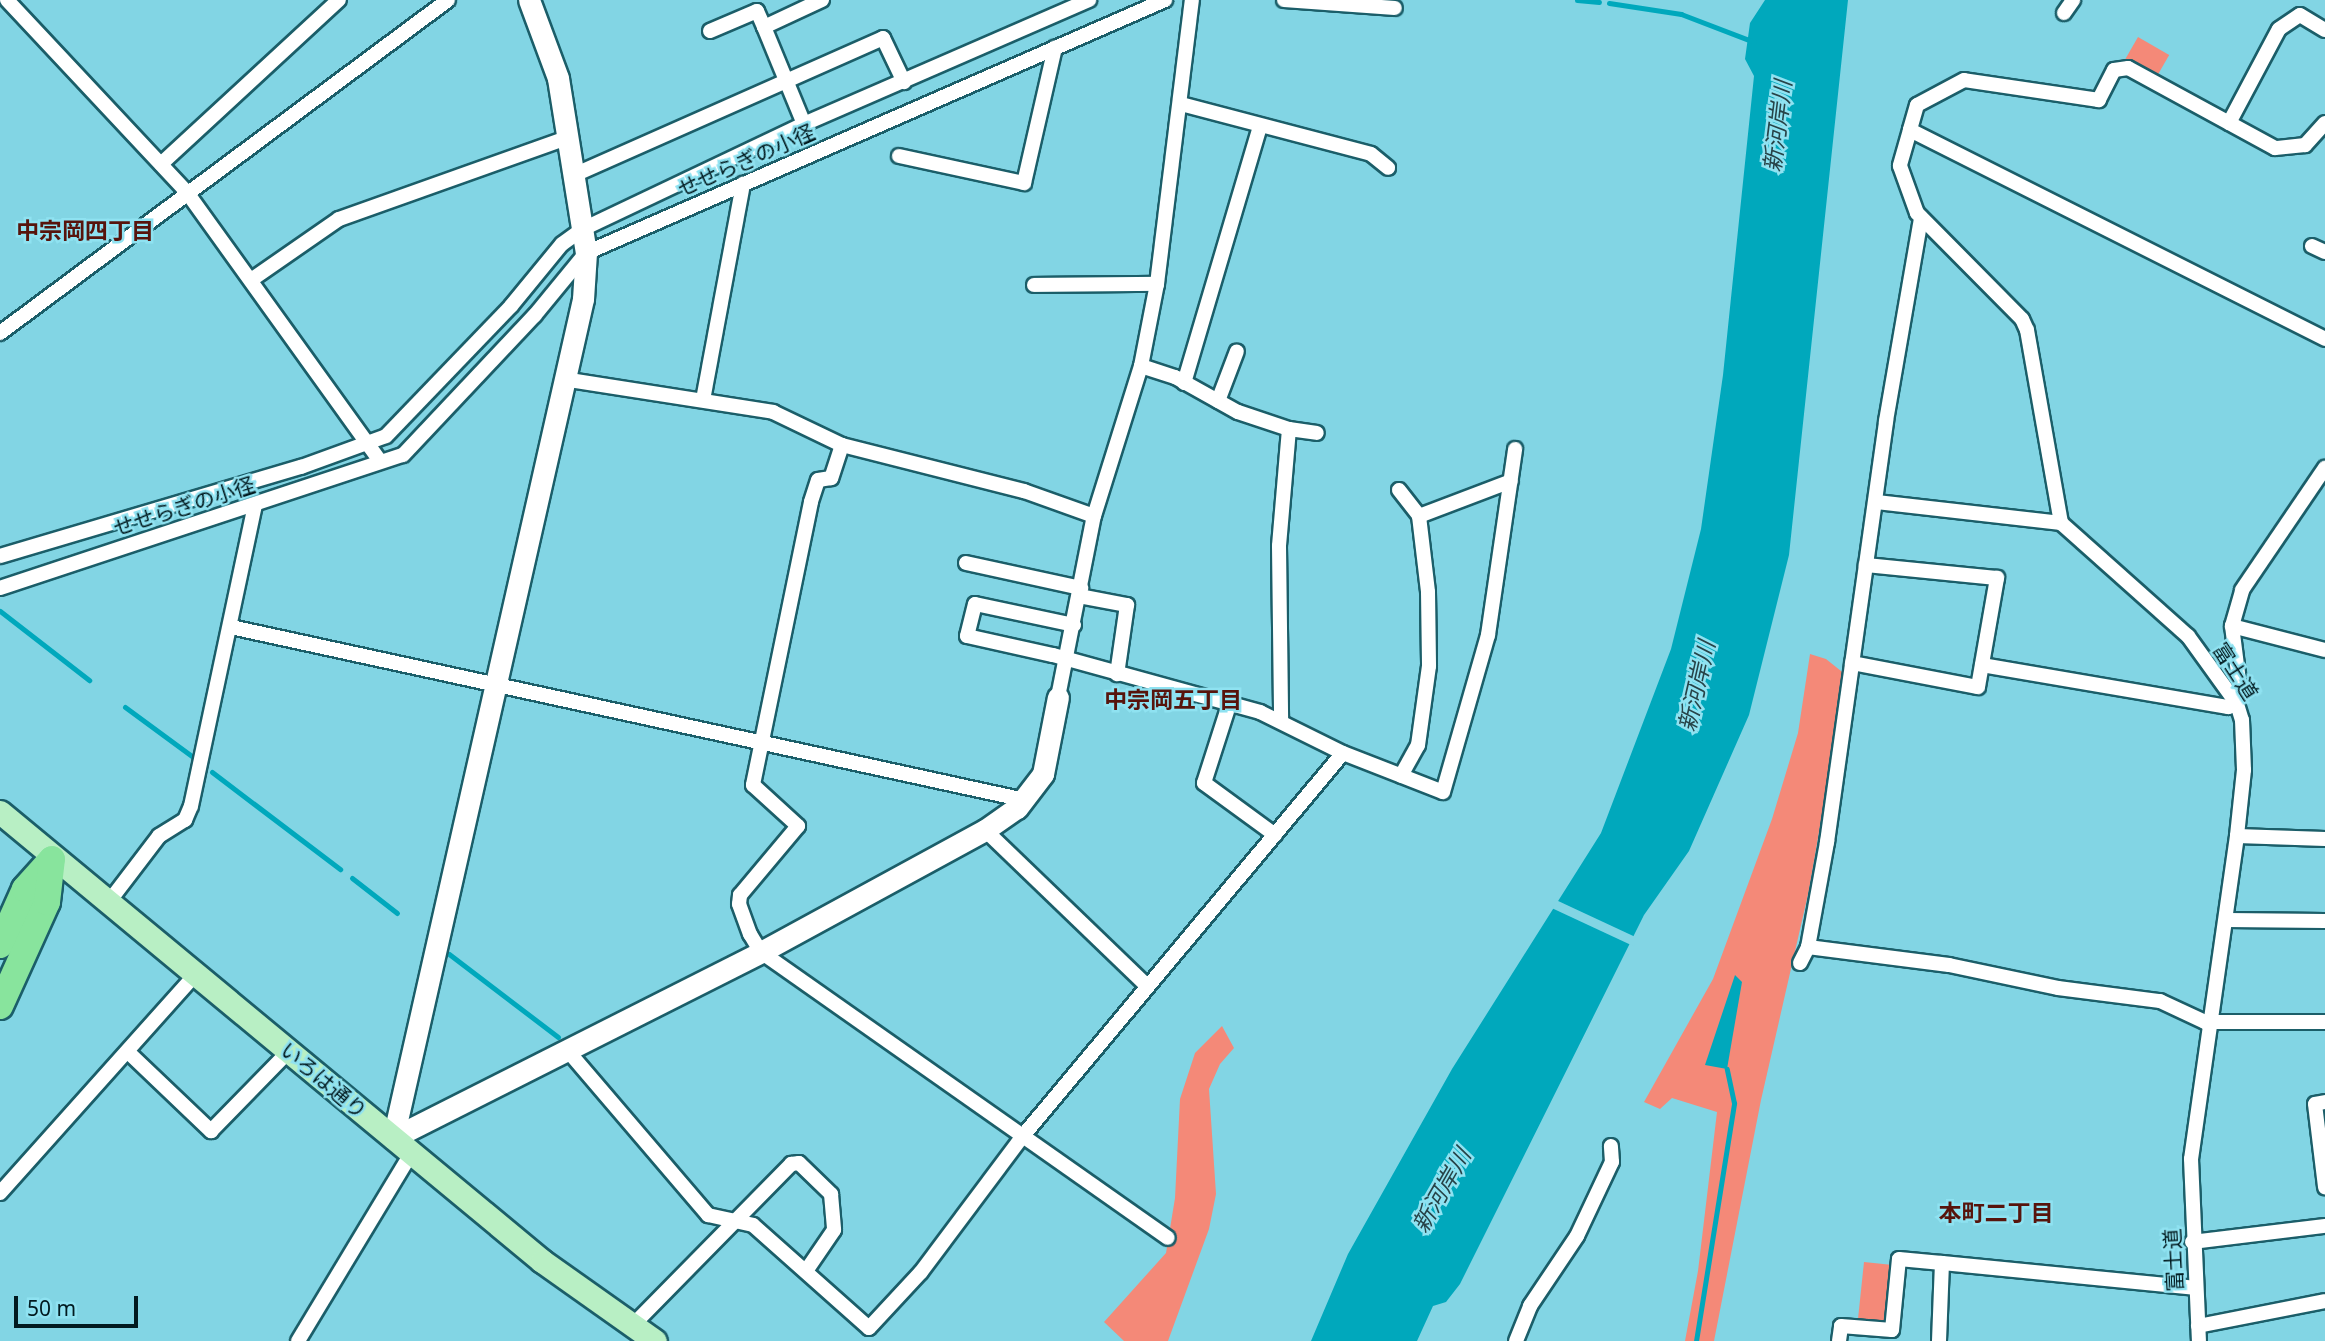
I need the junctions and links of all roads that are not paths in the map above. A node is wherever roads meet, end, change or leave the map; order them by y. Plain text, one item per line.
1 (7, 0) edge
2 (339, 0) edge
3 (448, 0) edge
4 (529, 0) edge
5 (822, 0) edge
6 (1089, 0) edge
7 (1165, 0) edge
8 (1192, 0) edge
9 (1284, 0) edge
10 (2073, 0) edge
11 (755, 6) edge
12 (1395, 8) dead end
13 (2064, 13) dead end
14 (764, 27) junction
15 (2325, 30) edge
16 (710, 31) dead end
17 (1055, 48) junction
18 (787, 80) junction
19 (904, 82) junction
20 (1181, 104) junction
21 (2230, 122) junction
22 (2325, 123) edge
23 (804, 124) junction
24 (1260, 127) junction
25 (1910, 130) junction
26 (566, 138) junction
27 (899, 156) dead end
28 (161, 164) junction
29 (1388, 168) dead end
30 (574, 175) junction
31 (743, 184) junction
32 (186, 191) junction
33 (1921, 218) junction
34 (584, 241) junction
35 (251, 280) junction
36 (1157, 284) junction
37 (1034, 285) dead end
38 (0, 334) edge
39 (2325, 339) edge
40 (1237, 351) dead end
41 (1140, 366) junction
42 (563, 379) junction
43 (1184, 383) junction
44 (703, 400) junction
45 (1218, 401) junction
46 (1289, 429) junction
47 (1317, 433) dead end
48 (842, 445) junction
49 (1516, 449) dead end
50 (374, 450) junction
51 (2325, 468) edge
52 (1511, 481) junction
53 (1399, 490) dead end
54 (1877, 502) junction
55 (255, 506) junction
56 (1094, 516) junction
57 (1419, 516) junction
58 (2061, 523) junction
59 (0, 556) edge
60 (966, 563) dead end
61 (1866, 565) junction
62 (0, 588) edge
63 (1080, 592) junction
64 (1074, 625) junction
65 (2232, 626) junction
66 (231, 627) junction
67 (2325, 650) edge
68 (1067, 660) junction
69 (1852, 663) junction
70 (1982, 665) junction
71 (1117, 674) junction
72 (494, 683) junction
73 (1058, 697) joint
74 (2237, 704) junction
75 (1229, 705) junction
76 (1281, 720) junction
77 (759, 740) junction
78 (1343, 753) junction
79 (1401, 776) junction
80 (1025, 800) junction
81 (0, 812) edge
82 (985, 830) junction
83 (1275, 835) junction
84 (2237, 836) junction
85 (2325, 839) edge
86 (52, 859) junction
87 (108, 903) junction
88 (2227, 920) junction
89 (2325, 921) edge
90 (0, 945) edge
91 (1808, 947) junction
92 (761, 953) junction
93 (1800, 963) dead end
94 (197, 973) junction
95 (1147, 986) junction
96 (0, 1006) edge
97 (2212, 1021) junction
98 (2325, 1021) edge
99 (289, 1051) junction
100 (568, 1051) junction
101 (128, 1052) junction
102 (2325, 1101) edge
103 (1022, 1137) junction
104 (393, 1138) junction
105 (1611, 1146) dead end
106 (412, 1152) junction
107 (2325, 1187) edge
108 (0, 1193) edge
109 (736, 1224) junction
110 (2325, 1226) edge
111 (1168, 1238) dead end
112 (2192, 1242) junction
113 (1942, 1263) junction
114 (806, 1271) junction
115 (2195, 1288) junction
116 (2325, 1301) edge
117 (633, 1325) junction
118 (2199, 1326) junction
119 (298, 1341) edge
120 (655, 1341) edge
121 (1516, 1341) edge
122 (1839, 1341) edge
123 (1939, 1341) edge
124 (2199, 1341) edge

1 - 28 street
2 - 28 street
3 - 32 street
4 - 26 street
5 - 14 street
6 - 19 street
7 - 17 street, せせらぎの小径
8 - 20 street
9 - 12 street
10 - 13 street
11 - 14 street
11 - 16 street
14 - 18 street
15 - 21 street
17 - 27 street
17 - 31 street, せせらぎの小径
18 - 19 street
18 - 23 street
18 - 30 street
19 - 23 street
20 - 24 street
20 - 36 street
21 - 22 street
21 - 25 street
23 - 34 street
24 - 29 street
24 - 43 street
25 - 33 street
25 - 39 street
26 - 30 street
26 - 35 street
28 - 32 street
30 - 34 street
31 - 34 street, せせらぎの小径
31 - 44 street
32 - 35 street
32 - 38 street
33 - 54 street
33 - 58 street
34 - 42 street
34 - 50 street
34 - 50 street, せせらぎの小径
35 - 50 street
36 - 37 street
36 - 41 street
40 - 45 street
41 - 43 street
41 - 56 street
42 - 44 street
42 - 72 street
43 - 45 street
44 - 48 street
45 - 46 street
46 - 47 street
46 - 76 street
48 - 56 street
48 - 77 street
49 - 52 street
50 - 55 street, せせらぎの小径
50 - 59 street, せせらぎの小径
51 - 65 street
52 - 57 street
52 - 79 street
53 - 57 street
54 - 58 street
54 - 61 street
55 - 62 street, せせらぎの小径
55 - 66 street
56 - 63 street
57 - 79 street
58 - 74 street, 富士道
60 - 63 street
61 - 69 street
61 - 70 street
63 - 64 street
63 - 71 street
64 - 68 street
64 - 68 street
65 - 67 street
65 - 74 street
66 - 72 street
66 - 87 street
68 - 71 street
68 - 73 street
69 - 70 street
69 - 91 street
70 - 74 street
71 - 75 street
72 - 77 street
72 - 104 street
73 - 80 street
74 - 84 street, 富士道
75 - 76 street
75 - 83 street
76 - 78 street
77 - 80 street
77 - 92 street
78 - 79 street
78 - 83 street
80 - 82 street
81 - 86 main road, いろは通り
82 - 92 street
82 - 95 street
83 - 95 street
84 - 85 street
84 - 88 street, 富士道
86 - 87 main road, いろは通り
86 - 90 highway
86 - 96 highway
87 - 94 main road, いろは通り
88 - 89 street
88 - 97 street, 富士道
91 - 93 street
91 - 97 street
92 - 100 street
92 - 103 street
94 - 99 main road, いろは通り
94 - 101 street
95 - 103 street
97 - 98 street
97 - 112 street, 富士道
99 - 101 street
99 - 104 main road, いろは通り
100 - 104 street
100 - 109 street
101 - 108 street
102 - 107 street
103 - 111 street
103 - 114 street
104 - 106 main road, いろは通り
105 - 121 street
106 - 117 main road, いろは通り
106 - 119 street
109 - 114 street
109 - 114 street
109 - 117 street
110 - 112 street
112 - 115 street, 富士道
113 - 115 street
113 - 122 street
113 - 123 street
115 - 118 street, 富士道
116 - 118 street
117 - 120 main road, いろは通り
118 - 124 street, 富士道

